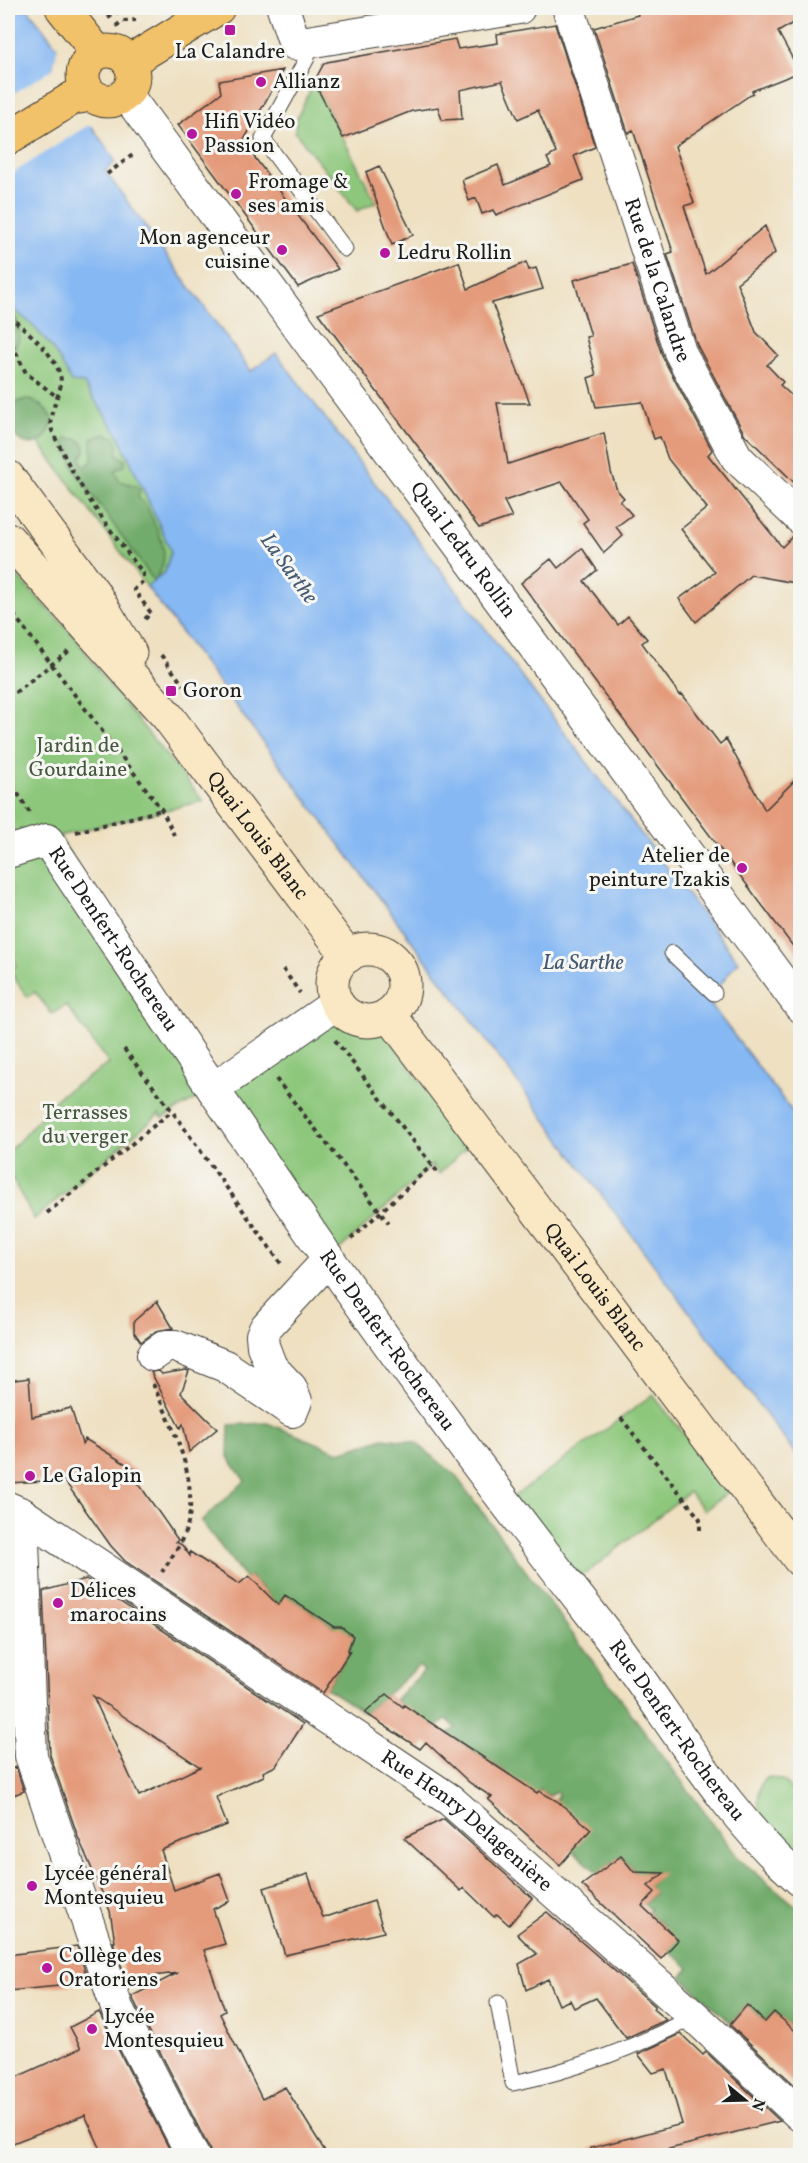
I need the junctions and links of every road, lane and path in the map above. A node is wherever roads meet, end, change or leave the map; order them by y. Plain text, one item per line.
1 (62, 8) edge
2 (112, 8) edge
3 (124, 8) edge
4 (218, 8) edge
5 (284, 8) edge
6 (519, 8) edge
7 (569, 8) edge
8 (116, 13) junction
9 (108, 18) dead end
10 (305, 43) junction
11 (129, 62) junction
12 (86, 82) junction
13 (126, 94) junction
14 (8, 138) edge
15 (138, 151) dead end
16 (106, 174) dead end
17 (345, 249) dead end
18 (8, 316) edge
19 (8, 336) edge
20 (56, 396) junction
21 (8, 477) edge
22 (8, 501) edge
23 (801, 518) edge
24 (8, 539) edge
25 (134, 590) dead end
26 (8, 607) edge
27 (51, 665) junction
28 (8, 698) edge
29 (168, 717) junction
30 (8, 778) edge
31 (162, 810) junction
32 (174, 835) dead end
33 (47, 840) junction
34 (8, 852) edge
35 (672, 954) dead end
36 (348, 956) junction
37 (714, 993) dead end
38 (337, 1003) junction
39 (801, 1006) edge
40 (389, 1014) junction
41 (124, 1049) dead end
42 (259, 1057) junction
43 (365, 1079) dead end
44 (213, 1089) junction
45 (172, 1111) junction
46 (432, 1165) junction
47 (439, 1174) dead end
48 (380, 1212) junction
49 (47, 1213) dead end
50 (389, 1223) dead end
51 (329, 1259) junction
52 (300, 1290) junction
53 (153, 1355) joint
54 (621, 1418) dead end
55 (15, 1511) edge
56 (700, 1530) dead end
57 (801, 1560) edge
58 (146, 1596) junction
59 (17, 1649) edge
60 (801, 1880) edge
61 (498, 2003) dead end
62 (694, 2016) junction
63 (801, 2115) edge
64 (193, 2156) edge

1 - 12 main road
2 - 8 path
3 - 8 path
4 - 11 main road
5 - 10 street
6 - 10 street
7 - 23 street, Rue de la Calandre
8 - 9 path
10 - 17 lane
11 - 12 main road
11 - 13 main road
12 - 13 main road
12 - 14 main road
13 - 39 street, Quai Ledru Rollin
15 - 16 path
18 - 20 path
19 - 20 path
20 - 25 path
21 - 29 main road, Quai Louis Blanc
22 - 29 lane, Quai Louis Blanc
24 - 29 main road, Quai Louis Blanc
26 - 27 path
27 - 28 path
27 - 31 path
29 - 36 main road, Quai Louis Blanc
30 - 33 path, Rue Denfert-Rochereau
31 - 32 path
31 - 33 path
33 - 34 street
33 - 44 street, Rue Denfert-Rochereau
35 - 37 lane
36 - 38 main road
36 - 40 main road
38 - 40 main road
38 - 42 street
40 - 57 main road, Quai Louis Blanc
41 - 45 path
42 - 44 street
42 - 48 path
43 - 46 path
44 - 51 street, Rue Denfert-Rochereau
45 - 49 path
45 - 52 path
46 - 47 path
46 - 48 path
48 - 50 path
48 - 51 path
51 - 52 street
51 - 60 street, Rue Denfert-Rochereau
52 - 53 street
53 - 58 path
54 - 56 path
55 - 58 street, Rue Henry Delagenière
55 - 59 street
58 - 62 street, Rue Henry Delagenière
59 - 64 street
61 - 62 lane
62 - 63 street, Rue Henry Delagenière

